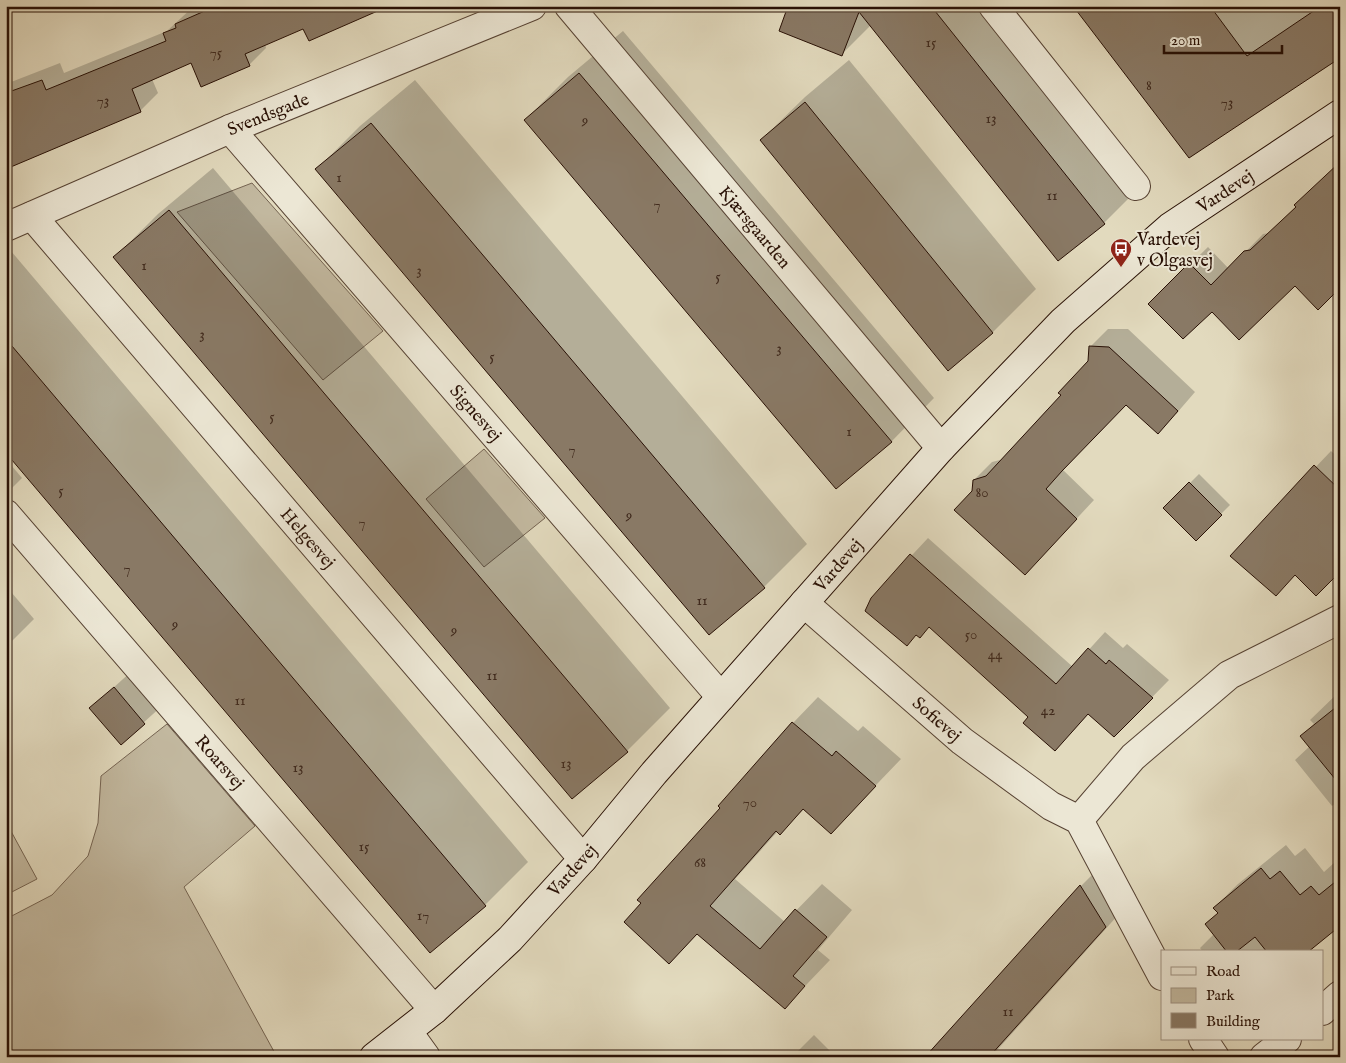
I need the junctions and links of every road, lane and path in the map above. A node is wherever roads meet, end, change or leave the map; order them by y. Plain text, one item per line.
1 (532, 6) edge
2 (570, 6) edge
3 (993, 6) edge
4 (1340, 114) edge
5 (230, 129) junction
6 (1136, 186) dead end
7 (32, 216) junction
8 (6, 227) edge
9 (941, 448) junction
10 (6, 514) edge
11 (804, 603) junction
12 (1340, 619) edge
13 (721, 697) junction
14 (1079, 820) junction
15 (583, 859) junction
16 (1161, 974) edge
17 (1340, 995) edge
18 (1324, 1009) edge
19 (434, 1010) junction
20 (408, 1032) junction
21 (1204, 1040) edge
22 (1286, 1040) edge
23 (374, 1057) edge
24 (426, 1057) edge
25 (1215, 1057) edge
26 (1264, 1057) edge

1 - 5 street, Svendsgade
2 - 9 street, Kjærsgaarden
3 - 6 street
4 - 9 street, Vardevej
5 - 7 street, Svendsgade
5 - 13 street, Signesvej
7 - 8 street, Svendsgade
7 - 15 street, Helgesvej
9 - 11 street, Vardevej
10 - 19 street, Roarsvej
11 - 13 street, Vardevej
11 - 14 street, Sofievej
12 - 14 street
13 - 15 street, Vardevej
14 - 16 street
15 - 19 street, Vardevej
17 - 18 street
19 - 20 street, Vardevej
20 - 23 street, Vardevej
20 - 24 street
21 - 25 street
22 - 26 street

